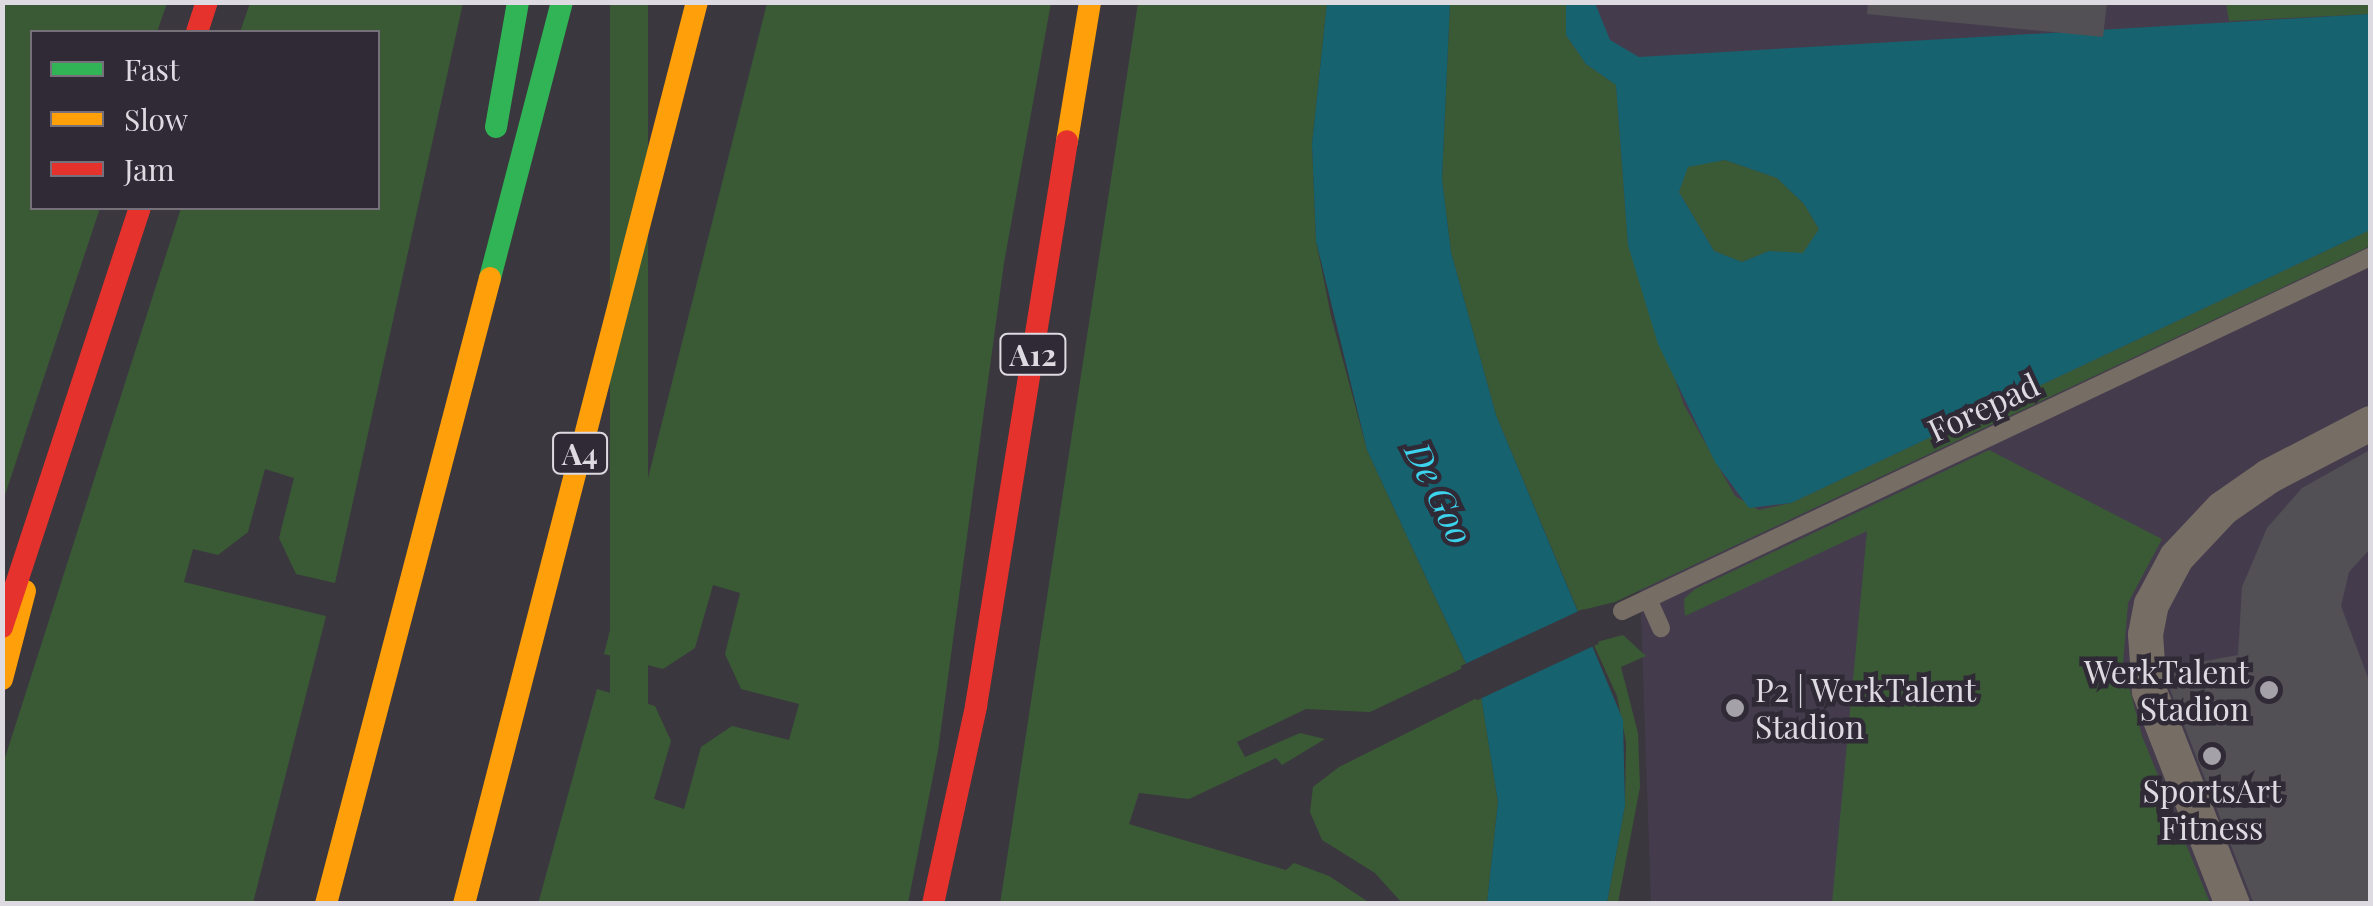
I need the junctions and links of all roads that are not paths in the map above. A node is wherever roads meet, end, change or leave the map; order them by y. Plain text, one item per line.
1 (206, 2) edge
2 (518, 2) edge
3 (562, 2) edge
4 (696, 2) edge
5 (1090, 2) edge
6 (198, 30) edge
7 (491, 158) dead end
8 (484, 197) dead end
9 (139, 210) edge
10 (2370, 257) edge
11 (2370, 423) edge
12 (437, 470) junction
13 (48, 500) junction
14 (1648, 599) junction
15 (1622, 611) dead end
16 (2, 626) edge
17 (1661, 628) dead end
18 (2, 679) edge
19 (976, 706) junction
20 (326, 904) edge
21 (464, 904) edge
22 (932, 904) edge
23 (960, 904) edge
24 (2232, 904) edge

1 - 6 highway
2 - 7 highway
3 - 12 highway
4 - 21 highway, A4
5 - 19 highway, A12
8 - 12 highway
9 - 13 highway
10 - 14 lane, Forepad
11 - 24 street
12 - 20 highway
13 - 16 highway
13 - 18 highway
14 - 15 lane, Forepad
14 - 17 lane
19 - 22 highway, A12
19 - 23 highway, A12

